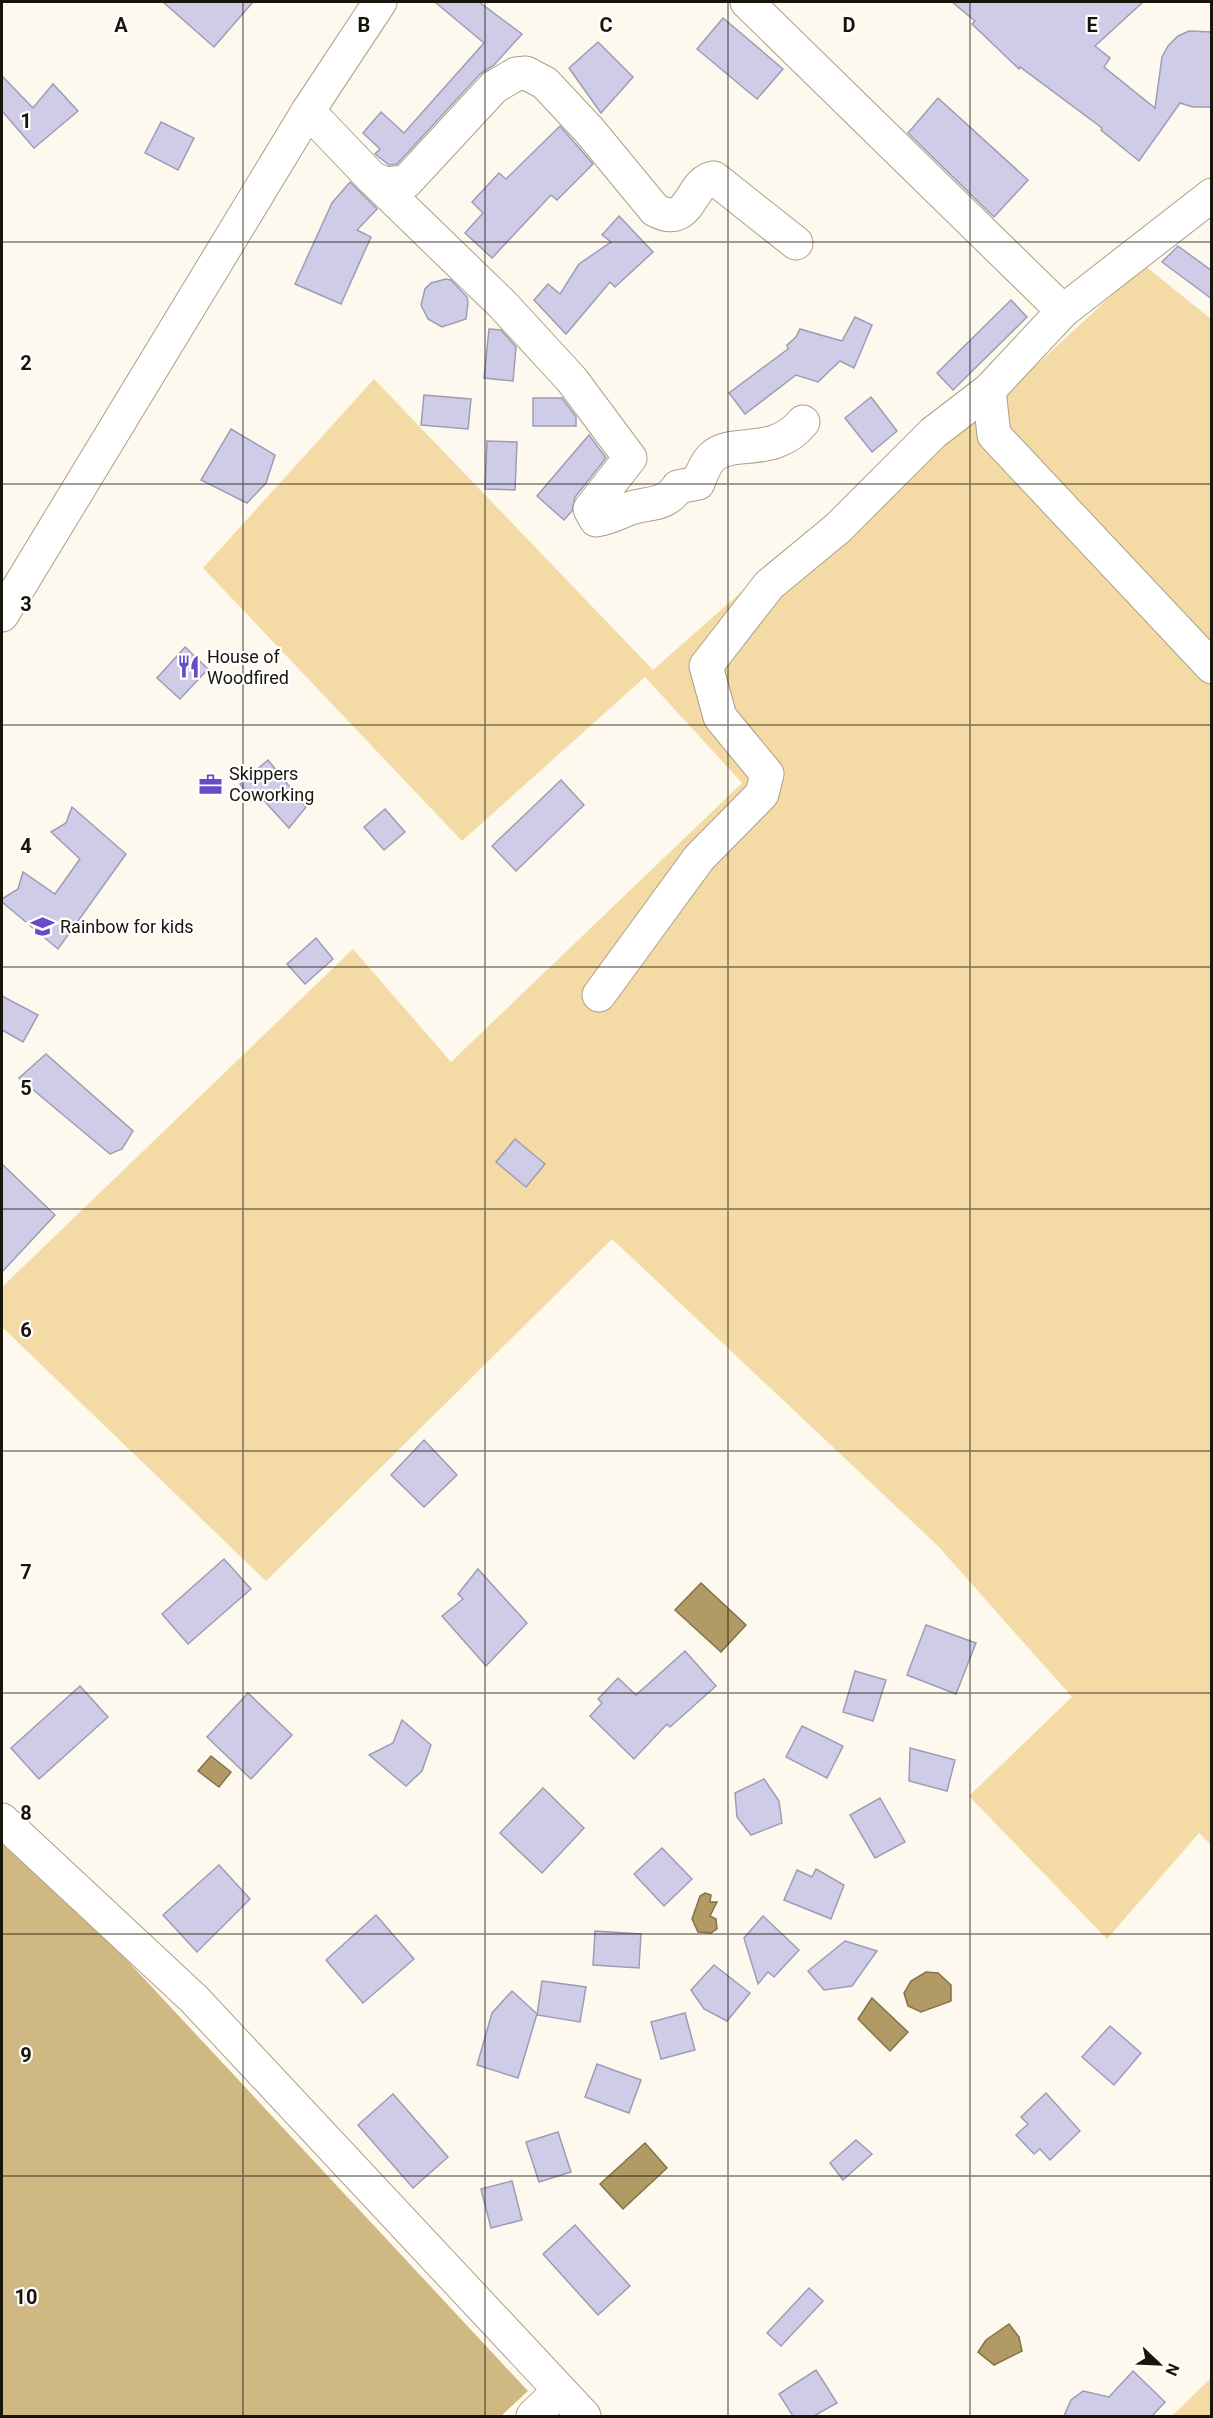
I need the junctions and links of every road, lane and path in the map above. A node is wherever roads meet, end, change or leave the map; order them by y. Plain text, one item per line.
1 (380, 2) edge
2 (747, 2) edge
3 (308, 111) junction
4 (372, 178) junction
5 (1212, 195) edge
6 (796, 243) dead end
7 (1063, 310) junction
8 (988, 390) junction
9 (803, 422) dead end
10 (2, 615) edge
11 (1212, 667) edge
12 (599, 995) dead end
13 (2, 1820) edge
14 (560, 2391) junction
15 (533, 2416) edge
16 (584, 2416) edge

1 - 3 street
2 - 7 street
3 - 4 street
3 - 10 street
4 - 6 street
4 - 9 street
5 - 7 street
7 - 8 street
8 - 11 street
8 - 12 street
13 - 14 street
14 - 15 street
14 - 16 street

